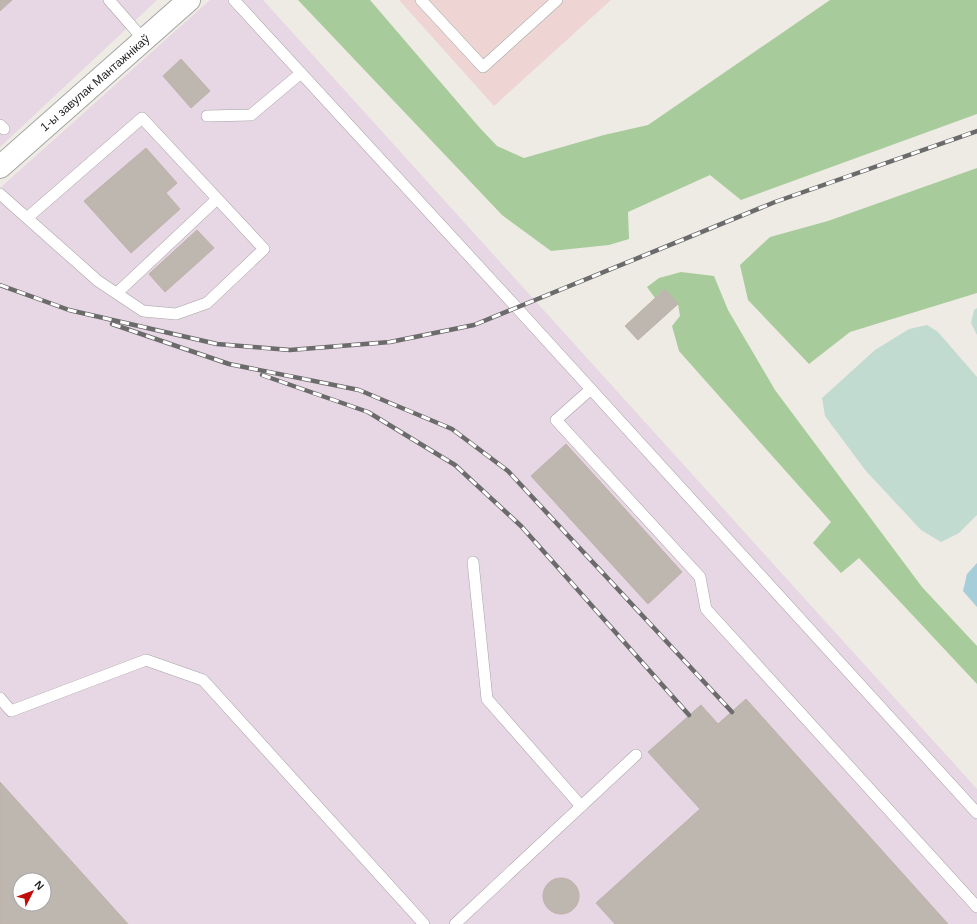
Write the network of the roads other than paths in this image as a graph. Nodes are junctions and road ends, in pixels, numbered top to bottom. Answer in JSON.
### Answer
{"nodes":[{"id":1,"x":109,"y":0,"type":"edge"},
{"id":2,"x":189,"y":0,"type":"edge"},
{"id":3,"x":234,"y":0,"type":"edge"},
{"id":4,"x":421,"y":0,"type":"edge"},
{"id":5,"x":558,"y":0,"type":"edge"},
{"id":6,"x":144,"y":40,"type":"junction"},
{"id":7,"x":301,"y":73,"type":"junction"},
{"id":8,"x":207,"y":116,"type":"dead end"},
{"id":9,"x":0,"y":167,"type":"edge"},
{"id":10,"x":0,"y":194,"type":"edge"},
{"id":11,"x":217,"y":199,"type":"junction"},
{"id":12,"x":27,"y":218,"type":"junction"},
{"id":13,"x":117,"y":293,"type":"junction"},
{"id":14,"x":591,"y":389,"type":"junction"},
{"id":15,"x":473,"y":562,"type":"dead end"},
{"id":16,"x":0,"y":698,"type":"edge"},
{"id":17,"x":636,"y":755,"type":"dead end"},
{"id":18,"x":581,"y":806,"type":"junction"},
{"id":19,"x":977,"y":813,"type":"edge"},
{"id":20,"x":977,"y":907,"type":"edge"},
{"id":21,"x":424,"y":924,"type":"edge"},
{"id":22,"x":454,"y":924,"type":"edge"}],
"edges":[{"from":1,"to":6,"type":"lane"},
{"from":2,"to":6,"type":"street","name":"1-ы завулак Мантажнікаў"},
{"from":3,"to":7,"type":"lane"},
{"from":4,"to":5,"type":"lane"},
{"from":6,"to":9,"type":"street","name":"1-ы завулак Мантажнікаў"},
{"from":7,"to":8,"type":"lane"},
{"from":7,"to":14,"type":"lane"},
{"from":10,"to":12,"type":"lane"},
{"from":11,"to":12,"type":"lane"},
{"from":11,"to":13,"type":"lane"},
{"from":11,"to":13,"type":"lane"},
{"from":12,"to":13,"type":"lane"},
{"from":14,"to":19,"type":"lane"},
{"from":14,"to":20,"type":"lane"},
{"from":15,"to":18,"type":"lane"},
{"from":16,"to":21,"type":"lane"},
{"from":17,"to":18,"type":"lane"},
{"from":18,"to":22,"type":"lane"}]}
